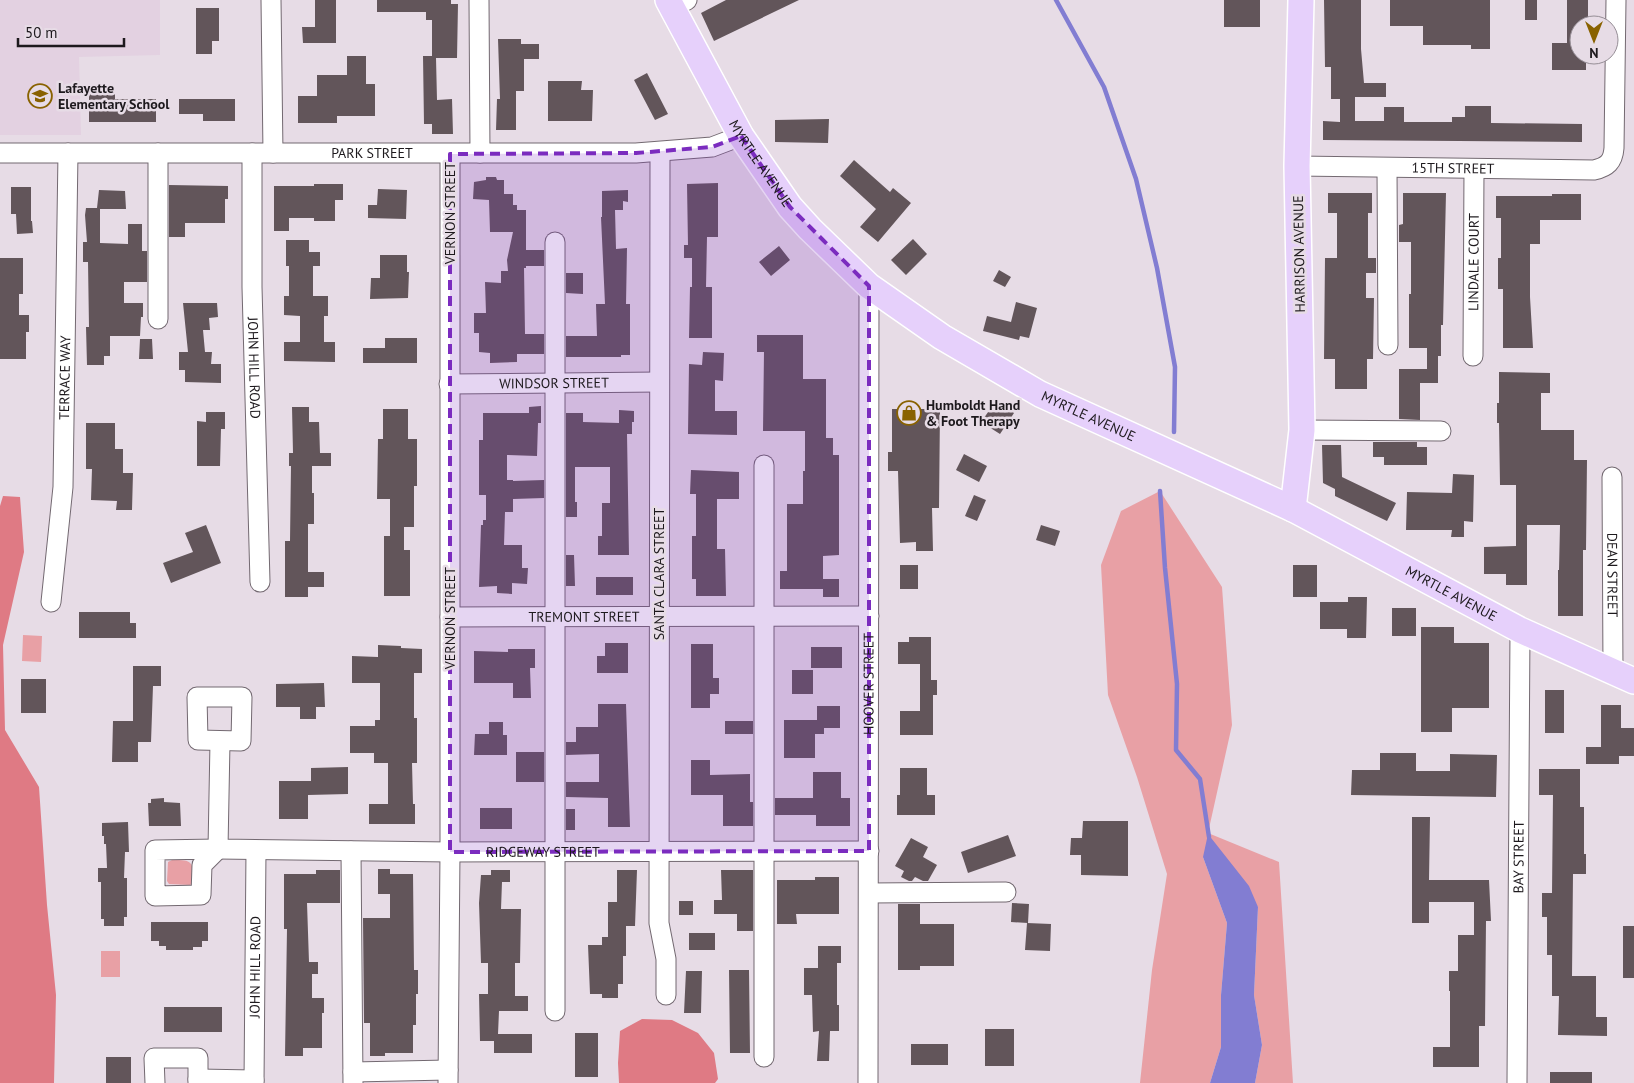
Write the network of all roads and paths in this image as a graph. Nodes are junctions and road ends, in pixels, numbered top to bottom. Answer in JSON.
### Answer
{"nodes":[{"id":1,"x":271,"y":0,"type":"edge"},
{"id":2,"x":479,"y":0,"type":"edge"},
{"id":3,"x":1301,"y":0,"type":"edge"},
{"id":4,"x":1616,"y":0,"type":"edge"},
{"id":5,"x":676,"y":2,"type":"edge"},
{"id":6,"x":742,"y":136,"type":"junction"},
{"id":7,"x":660,"y":152,"type":"junction"},
{"id":8,"x":68,"y":153,"type":"junction"},
{"id":9,"x":158,"y":153,"type":"junction"},
{"id":10,"x":252,"y":153,"type":"junction"},
{"id":11,"x":273,"y":153,"type":"junction"},
{"id":12,"x":480,"y":153,"type":"junction"},
{"id":13,"x":0,"y":154,"type":"edge"},
{"id":14,"x":450,"y":154,"type":"junction"},
{"id":15,"x":1297,"y":166,"type":"junction"},
{"id":16,"x":1387,"y":168,"type":"junction"},
{"id":17,"x":1474,"y":169,"type":"junction"},
{"id":18,"x":554,"y":242,"type":"dead end"},
{"id":19,"x":869,"y":286,"type":"junction"},
{"id":20,"x":158,"y":319,"type":"dead end"},
{"id":21,"x":1388,"y":345,"type":"dead end"},
{"id":22,"x":1473,"y":356,"type":"dead end"},
{"id":23,"x":658,"y":382,"type":"junction"},
{"id":24,"x":554,"y":383,"type":"junction"},
{"id":25,"x":449,"y":384,"type":"junction"},
{"id":26,"x":1302,"y":430,"type":"junction"},
{"id":27,"x":1440,"y":431,"type":"dead end"},
{"id":28,"x":764,"y":466,"type":"dead end"},
{"id":29,"x":1612,"y":477,"type":"dead end"},
{"id":30,"x":1293,"y":508,"type":"junction"},
{"id":31,"x":260,"y":582,"type":"dead end"},
{"id":32,"x":51,"y":602,"type":"dead end"},
{"id":33,"x":554,"y":616,"type":"junction"},
{"id":34,"x":659,"y":616,"type":"junction"},
{"id":35,"x":764,"y":616,"type":"junction"},
{"id":36,"x":869,"y":616,"type":"junction"},
{"id":37,"x":450,"y":617,"type":"junction"},
{"id":38,"x":1520,"y":630,"type":"junction"},
{"id":39,"x":1624,"y":676,"type":"edge"},
{"id":40,"x":220,"y":742,"type":"dead end"},
{"id":41,"x":256,"y":850,"type":"junction"},
{"id":42,"x":352,"y":851,"type":"junction"},
{"id":43,"x":764,"y":851,"type":"junction"},
{"id":44,"x":870,"y":851,"type":"junction"},
{"id":45,"x":450,"y":852,"type":"junction"},
{"id":46,"x":554,"y":852,"type":"junction"},
{"id":47,"x":659,"y":852,"type":"junction"},
{"id":48,"x":1006,"y":892,"type":"dead end"},
{"id":49,"x":869,"y":893,"type":"junction"},
{"id":50,"x":666,"y":995,"type":"dead end"},
{"id":51,"x":555,"y":1011,"type":"dead end"},
{"id":52,"x":764,"y":1058,"type":"dead end"},
{"id":53,"x":448,"y":1077,"type":"edge"},
{"id":54,"x":353,"y":1078,"type":"edge"},
{"id":55,"x":198,"y":1081,"type":"edge"},
{"id":56,"x":254,"y":1081,"type":"edge"},
{"id":57,"x":155,"y":1083,"type":"edge"},
{"id":58,"x":868,"y":1083,"type":"edge"},
{"id":59,"x":1516,"y":1083,"type":"edge"}],
"edges":[{"from":1,"to":11,"type":"street"},
{"from":2,"to":12,"type":"street"},
{"from":3,"to":15,"type":"main road","name":"HARRISON AVENUE"},
{"from":4,"to":17,"type":"street","name":"15TH STREET"},
{"from":5,"to":6,"type":"main road","name":"MYRTLE AVENUE"},
{"from":6,"to":7,"type":"street","name":"PARK STREET"},
{"from":6,"to":19,"type":"main road","name":"MYRTLE AVENUE"},
{"from":7,"to":12,"type":"street","name":"PARK STREET"},
{"from":7,"to":23,"type":"street","name":"SANTA CLARA STREET"},
{"from":8,"to":9,"type":"street","name":"PARK STREET"},
{"from":8,"to":13,"type":"street","name":"PARK STREET"},
{"from":8,"to":32,"type":"street","name":"TERRACE WAY"},
{"from":9,"to":10,"type":"street","name":"PARK STREET"},
{"from":9,"to":20,"type":"street"},
{"from":10,"to":11,"type":"street","name":"PARK STREET"},
{"from":10,"to":31,"type":"street","name":"JOHN HILL ROAD"},
{"from":11,"to":14,"type":"street","name":"PARK STREET"},
{"from":12,"to":14,"type":"street","name":"PARK STREET"},
{"from":14,"to":25,"type":"street","name":"VERNON STREET"},
{"from":15,"to":16,"type":"street","name":"15TH STREET"},
{"from":15,"to":26,"type":"main road","name":"HARRISON AVENUE"},
{"from":16,"to":17,"type":"street","name":"15TH STREET"},
{"from":16,"to":21,"type":"street"},
{"from":17,"to":22,"type":"street","name":"LINDALE COURT"},
{"from":18,"to":24,"type":"street"},
{"from":19,"to":30,"type":"main road","name":"MYRTLE AVENUE"},
{"from":19,"to":36,"type":"street","name":"HOOVER STREET"},
{"from":23,"to":24,"type":"street","name":"WINDSOR STREET"},
{"from":23,"to":34,"type":"street","name":"SANTA CLARA STREET"},
{"from":24,"to":25,"type":"street","name":"WINDSOR STREET"},
{"from":24,"to":33,"type":"street"},
{"from":25,"to":37,"type":"street","name":"VERNON STREET"},
{"from":26,"to":27,"type":"street"},
{"from":26,"to":30,"type":"main road","name":"HARRISON AVENUE"},
{"from":28,"to":35,"type":"street"},
{"from":29,"to":39,"type":"street","name":"DEAN STREET"},
{"from":30,"to":38,"type":"main road","name":"MYRTLE AVENUE"},
{"from":33,"to":34,"type":"street","name":"TREMONT STREET"},
{"from":33,"to":37,"type":"street","name":"TREMONT STREET"},
{"from":33,"to":46,"type":"street"},
{"from":34,"to":35,"type":"street","name":"TREMONT STREET"},
{"from":34,"to":47,"type":"street","name":"SANTA CLARA STREET"},
{"from":35,"to":36,"type":"street","name":"TREMONT STREET"},
{"from":35,"to":43,"type":"street"},
{"from":36,"to":44,"type":"street","name":"HOOVER STREET"},
{"from":37,"to":45,"type":"street","name":"VERNON STREET"},
{"from":38,"to":39,"type":"main road","name":"MYRTLE AVENUE"},
{"from":38,"to":59,"type":"street","name":"BAY STREET"},
{"from":40,"to":41,"type":"street","name":"RIDGEWAY STREET"},
{"from":41,"to":42,"type":"street","name":"RIDGEWAY STREET"},
{"from":41,"to":56,"type":"street","name":"JOHN HILL ROAD"},
{"from":42,"to":45,"type":"street","name":"RIDGEWAY STREET"},
{"from":42,"to":54,"type":"street"},
{"from":43,"to":44,"type":"street","name":"RIDGEWAY STREET"},
{"from":43,"to":47,"type":"street","name":"RIDGEWAY STREET"},
{"from":43,"to":52,"type":"street"},
{"from":44,"to":49,"type":"street","name":"HOOVER STREET"},
{"from":45,"to":46,"type":"street","name":"RIDGEWAY STREET"},
{"from":45,"to":53,"type":"street","name":"VERNON STREET"},
{"from":46,"to":47,"type":"street","name":"RIDGEWAY STREET"},
{"from":46,"to":51,"type":"street"},
{"from":47,"to":50,"type":"street","name":"SANTA CLARA STREET"},
{"from":48,"to":49,"type":"street"},
{"from":49,"to":58,"type":"street","name":"HOOVER STREET"},
{"from":53,"to":54,"type":"street"},
{"from":55,"to":56,"type":"street"},
{"from":55,"to":57,"type":"street"}]}
